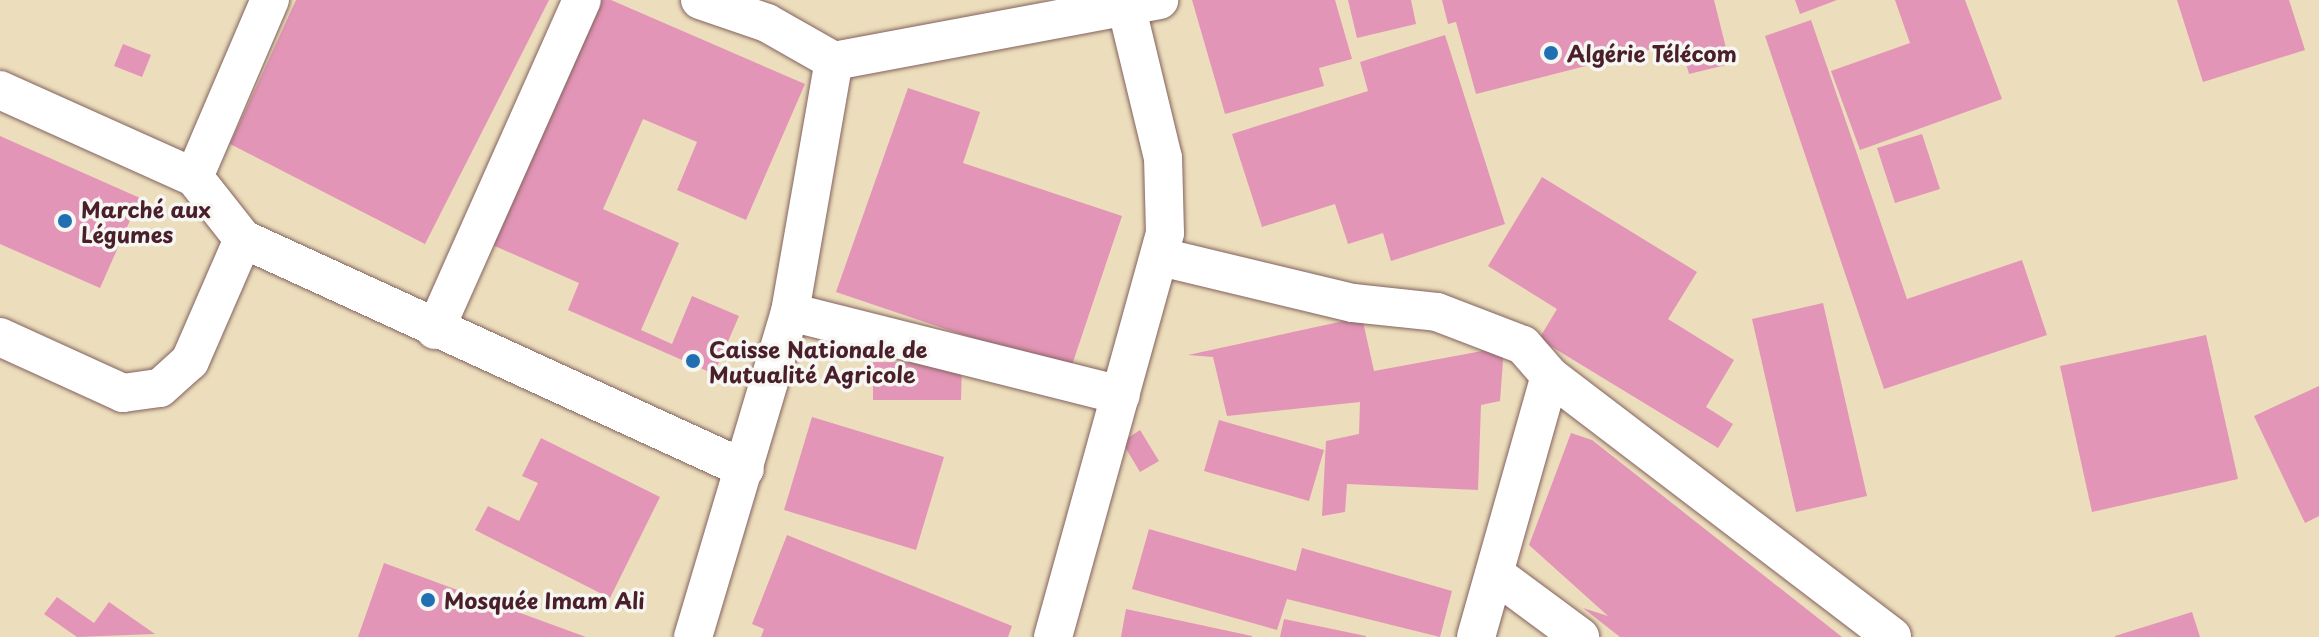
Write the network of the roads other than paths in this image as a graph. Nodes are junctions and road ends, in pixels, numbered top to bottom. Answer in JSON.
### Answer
{"nodes":[{"id":1,"x":270,"y":0,"type":"edge"},
{"id":2,"x":582,"y":0,"type":"edge"},
{"id":3,"x":700,"y":0,"type":"edge"},
{"id":4,"x":1143,"y":4,"type":"edge"},
{"id":5,"x":770,"y":12,"type":"edge"},
{"id":6,"x":834,"y":61,"type":"junction"},
{"id":7,"x":0,"y":90,"type":"edge"},
{"id":8,"x":194,"y":177,"type":"junction"},
{"id":9,"x":243,"y":239,"type":"junction"},
{"id":10,"x":1161,"y":257,"type":"junction"},
{"id":11,"x":790,"y":312,"type":"junction"},
{"id":12,"x":435,"y":330,"type":"junction"},
{"id":13,"x":0,"y":337,"type":"edge"},
{"id":14,"x":1550,"y":376,"type":"junction"},
{"id":15,"x":1121,"y":395,"type":"junction"},
{"id":16,"x":745,"y":469,"type":"junction"},
{"id":17,"x":1495,"y":574,"type":"junction"},
{"id":18,"x":693,"y":637,"type":"edge"},
{"id":19,"x":1053,"y":637,"type":"edge"},
{"id":20,"x":1476,"y":637,"type":"edge"},
{"id":21,"x":1580,"y":637,"type":"edge"},
{"id":22,"x":1892,"y":637,"type":"edge"}],
"edges":[{"from":1,"to":8,"type":"street"},
{"from":2,"to":12,"type":"street"},
{"from":3,"to":5,"type":"street"},
{"from":4,"to":6,"type":"street"},
{"from":4,"to":10,"type":"street"},
{"from":5,"to":6,"type":"street"},
{"from":6,"to":11,"type":"street"},
{"from":7,"to":8,"type":"street"},
{"from":8,"to":9,"type":"street"},
{"from":9,"to":12,"type":"street"},
{"from":9,"to":13,"type":"street"},
{"from":10,"to":14,"type":"street"},
{"from":10,"to":15,"type":"street"},
{"from":11,"to":15,"type":"street"},
{"from":11,"to":16,"type":"street"},
{"from":12,"to":16,"type":"street"},
{"from":14,"to":17,"type":"street"},
{"from":14,"to":22,"type":"street"},
{"from":15,"to":19,"type":"street"},
{"from":16,"to":18,"type":"street"},
{"from":17,"to":20,"type":"street"},
{"from":17,"to":21,"type":"street"}]}
